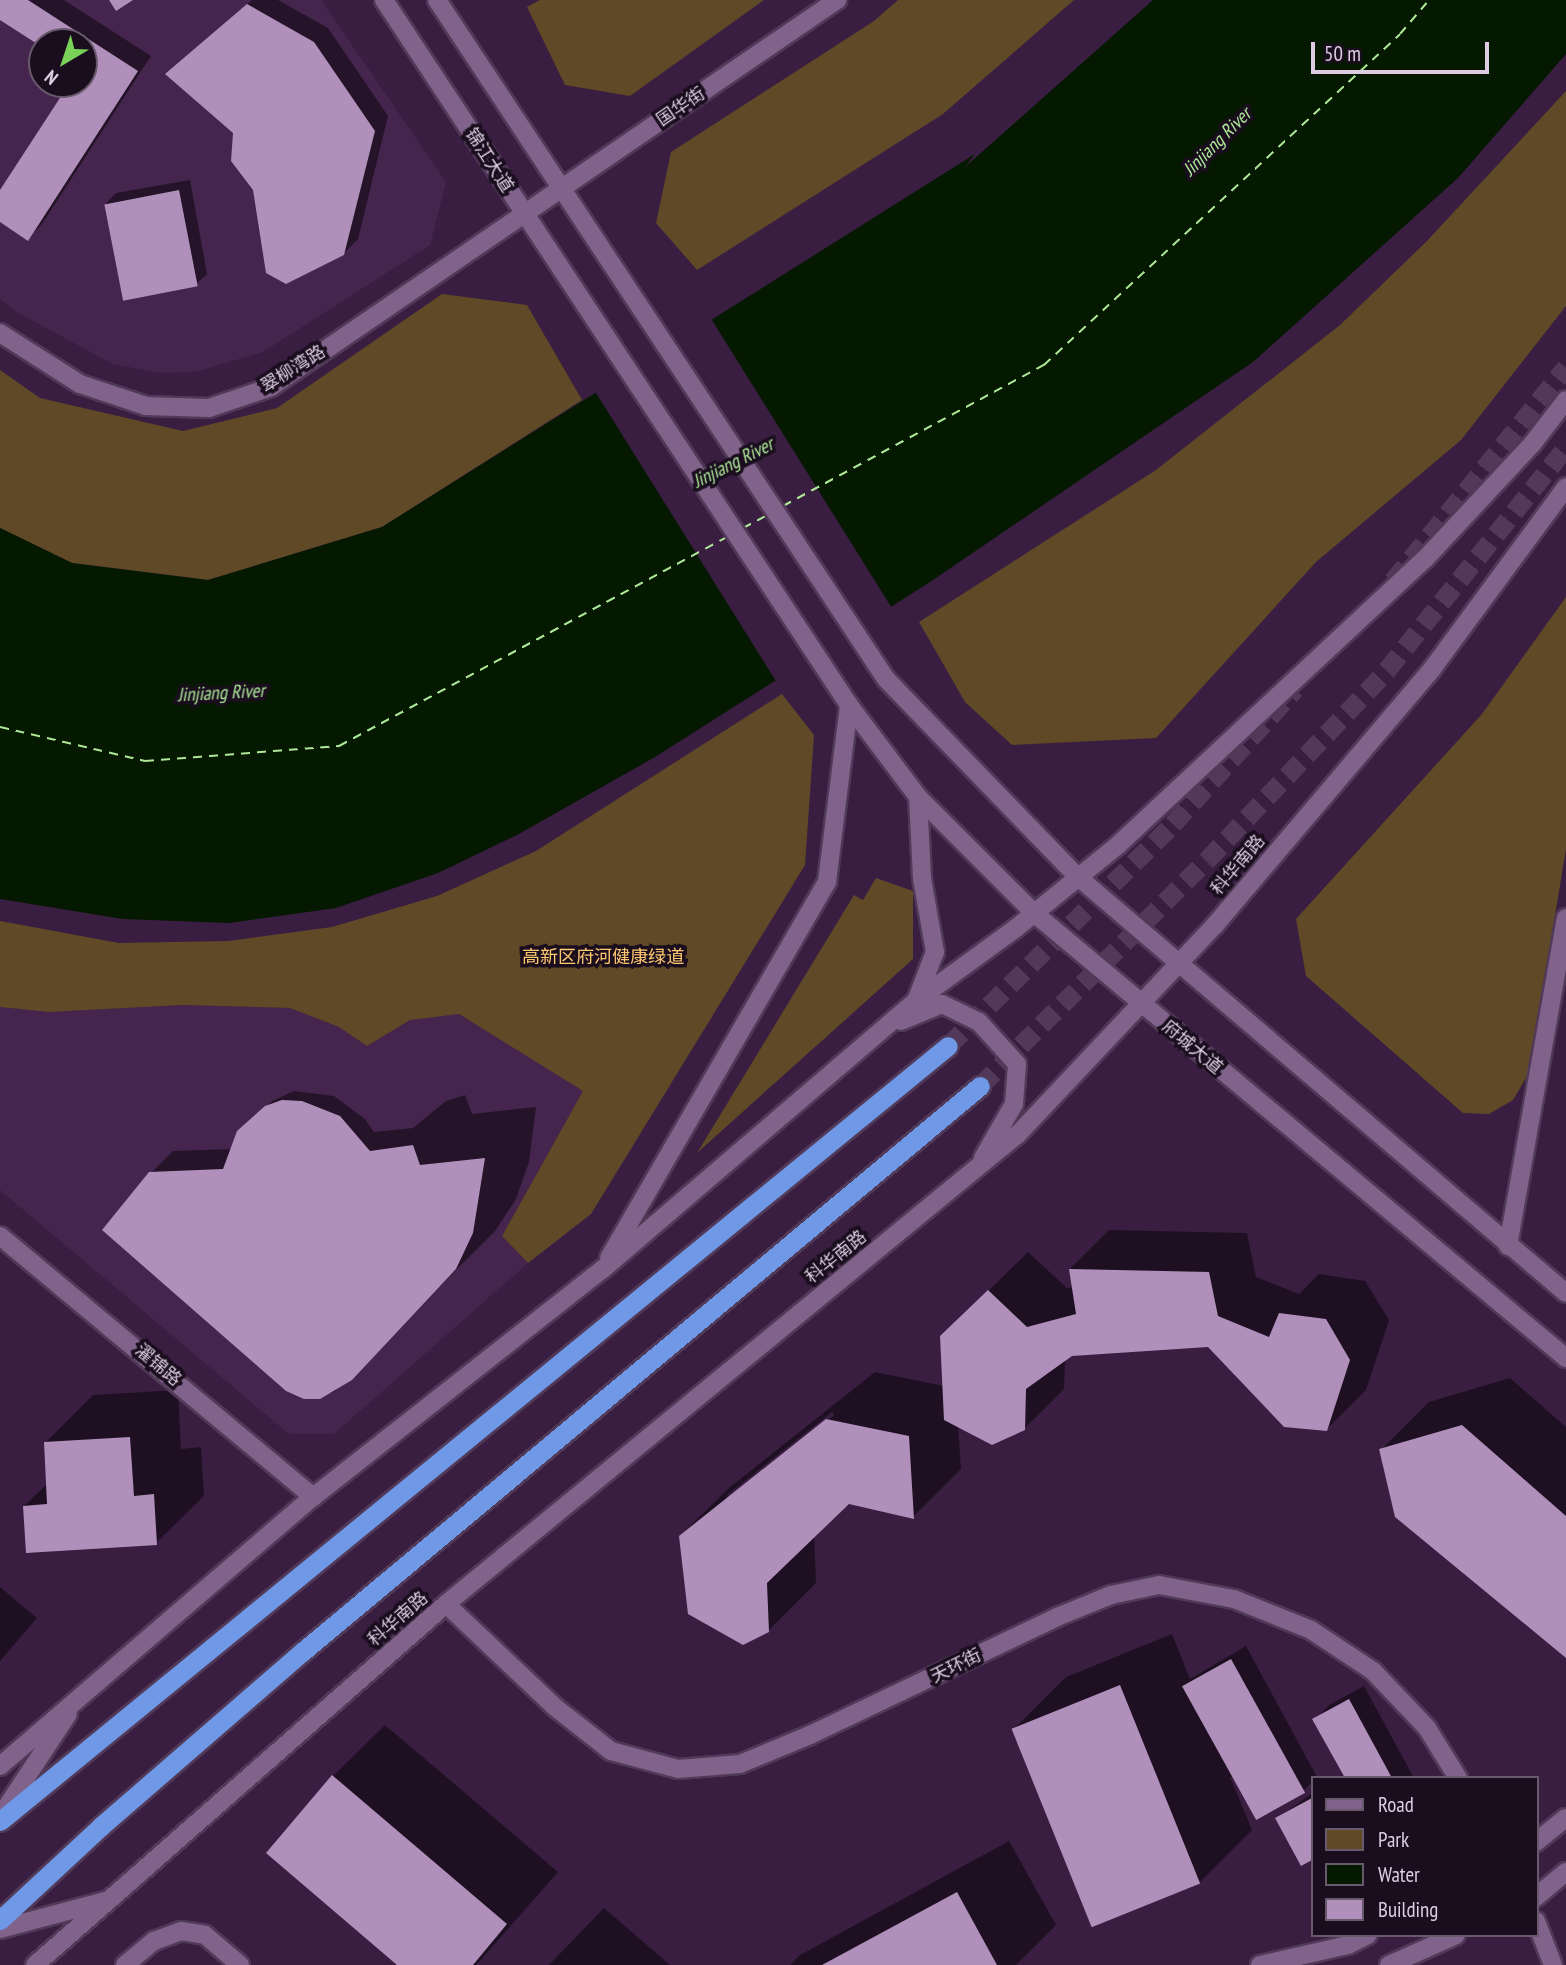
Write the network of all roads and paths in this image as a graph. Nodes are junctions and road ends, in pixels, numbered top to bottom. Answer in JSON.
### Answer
{"nodes":[{"id":1,"x":384,"y":0,"type":"edge"},
{"id":2,"x":437,"y":0,"type":"edge"},
{"id":3,"x":836,"y":0,"type":"edge"},
{"id":4,"x":561,"y":189,"type":"junction"},
{"id":5,"x":524,"y":213,"type":"junction"},
{"id":6,"x":0,"y":333,"type":"edge"},
{"id":7,"x":1566,"y":401,"type":"edge"},
{"id":8,"x":1566,"y":487,"type":"edge"},
{"id":9,"x":849,"y":705,"type":"junction"},
{"id":10,"x":918,"y":797,"type":"junction"},
{"id":11,"x":1078,"y":877,"type":"junction"},
{"id":12,"x":1034,"y":913,"type":"junction"},
{"id":13,"x":1566,"y":918,"type":"edge"},
{"id":14,"x":1180,"y":963,"type":"junction"},
{"id":15,"x":916,"y":1001,"type":"junction"},
{"id":16,"x":1141,"y":1004,"type":"junction"},
{"id":17,"x":886,"y":1027,"type":"junction"},
{"id":18,"x":948,"y":1046,"type":"tunnel mouth"},
{"id":19,"x":980,"y":1086,"type":"tunnel mouth"},
{"id":20,"x":978,"y":1167,"type":"junction"},
{"id":21,"x":0,"y":1236,"type":"edge"},
{"id":22,"x":1508,"y":1247,"type":"junction"},
{"id":23,"x":603,"y":1269,"type":"junction"},
{"id":24,"x":1566,"y":1293,"type":"edge"},
{"id":25,"x":1566,"y":1358,"type":"edge"},
{"id":26,"x":313,"y":1497,"type":"junction"},
{"id":27,"x":446,"y":1605,"type":"junction"},
{"id":28,"x":82,"y":1693,"type":"junction"},
{"id":29,"x":0,"y":1766,"type":"edge"},
{"id":30,"x":1457,"y":1776,"type":"edge"},
{"id":31,"x":1566,"y":1818,"type":"edge"},
{"id":32,"x":0,"y":1819,"type":"edge"},
{"id":33,"x":1538,"y":1840,"type":"edge"},
{"id":34,"x":1566,"y":1872,"type":"edge"},
{"id":35,"x":1538,"y":1895,"type":"edge"},
{"id":36,"x":109,"y":1900,"type":"junction"},
{"id":37,"x":0,"y":1920,"type":"edge"},
{"id":38,"x":1538,"y":1926,"type":"edge"},
{"id":39,"x":0,"y":1929,"type":"edge"},
{"id":40,"x":1364,"y":1937,"type":"edge"},
{"id":41,"x":1452,"y":1937,"type":"edge"},
{"id":42,"x":35,"y":1965,"type":"edge"},
{"id":43,"x":125,"y":1965,"type":"edge"},
{"id":44,"x":240,"y":1965,"type":"edge"},
{"id":45,"x":1260,"y":1965,"type":"edge"},
{"id":46,"x":1389,"y":1965,"type":"edge"},
{"id":47,"x":1553,"y":1965,"type":"edge"}],
"edges":[{"from":1,"to":5,"type":"main road","name":"锦江大道"},
{"from":2,"to":4,"type":"main road"},
{"from":3,"to":4,"type":"main road","name":"国华街"},
{"from":4,"to":5,"type":"main road","name":"国华街"},
{"from":4,"to":11,"type":"main road"},
{"from":5,"to":6,"type":"main road","name":"翠柳湾路"},
{"from":5,"to":9,"type":"main road","name":"锦江大道"},
{"from":7,"to":11,"type":"main road"},
{"from":8,"to":14,"type":"main road","name":"科华南路"},
{"from":9,"to":10,"type":"main road","name":"府城大道"},
{"from":9,"to":23,"type":"main road"},
{"from":10,"to":12,"type":"main road","name":"府城大道"},
{"from":10,"to":15,"type":"main road"},
{"from":11,"to":12,"type":"main road"},
{"from":11,"to":14,"type":"main road"},
{"from":12,"to":15,"type":"main road"},
{"from":12,"to":16,"type":"main road","name":"府城大道"},
{"from":13,"to":22,"type":"main road"},
{"from":14,"to":16,"type":"main road","name":"科华南路"},
{"from":14,"to":22,"type":"main road"},
{"from":15,"to":17,"type":"main road"},
{"from":16,"to":20,"type":"main road","name":"科华南路"},
{"from":16,"to":25,"type":"main road","name":"府城大道"},
{"from":17,"to":20,"type":"main road"},
{"from":17,"to":23,"type":"main road"},
{"from":18,"to":32,"type":"highway"},
{"from":19,"to":37,"type":"highway","name":"科华南路"},
{"from":20,"to":27,"type":"main road","name":"科华南路"},
{"from":21,"to":26,"type":"main road","name":"濯锦路"},
{"from":22,"to":24,"type":"main road"},
{"from":23,"to":26,"type":"main road"},
{"from":26,"to":28,"type":"main road"},
{"from":27,"to":30,"type":"main road","name":"天环街"},
{"from":27,"to":36,"type":"main road","name":"科华南路"},
{"from":28,"to":29,"type":"main road"},
{"from":28,"to":32,"type":"main road"},
{"from":31,"to":33,"type":"main road"},
{"from":34,"to":35,"type":"main road"},
{"from":36,"to":39,"type":"main road"},
{"from":36,"to":42,"type":"main road","name":"科华南路"},
{"from":38,"to":47,"type":"main road"},
{"from":40,"to":45,"type":"main road"},
{"from":41,"to":46,"type":"main road"},
{"from":43,"to":44,"type":"main road"}]}
